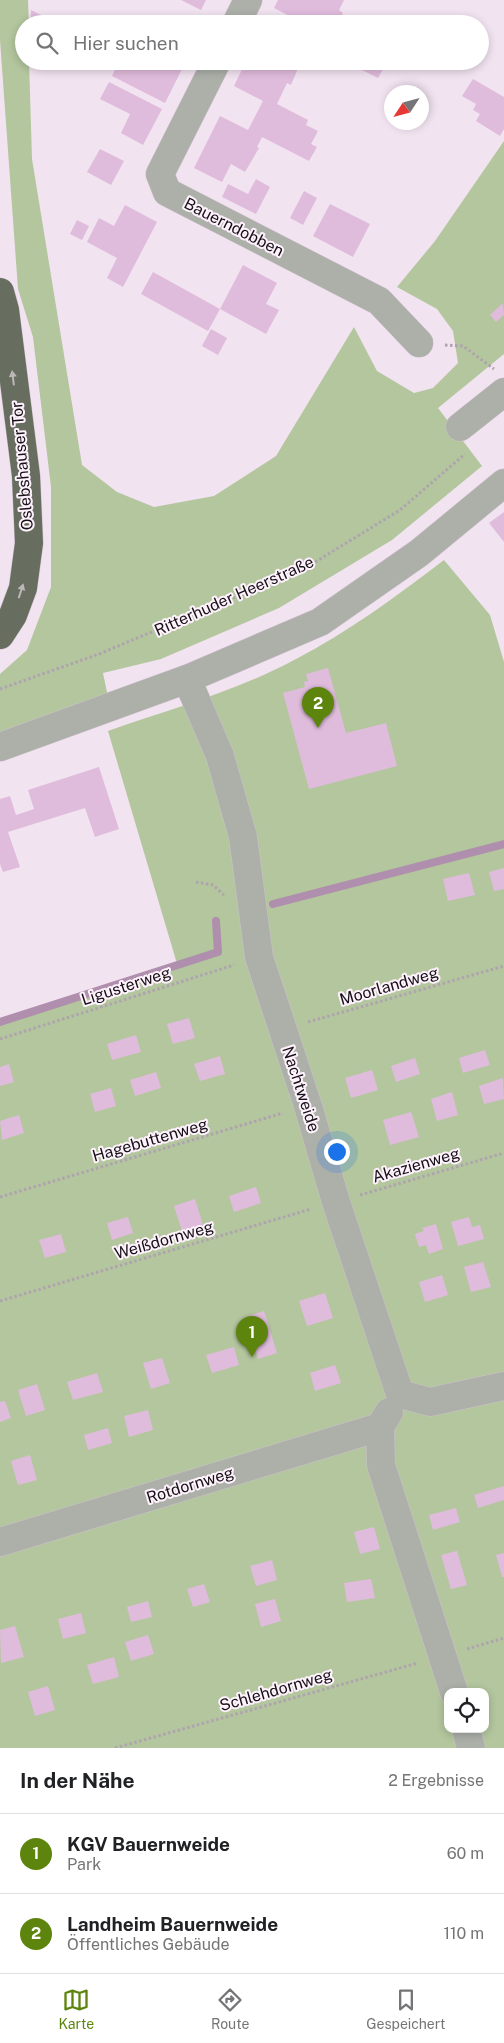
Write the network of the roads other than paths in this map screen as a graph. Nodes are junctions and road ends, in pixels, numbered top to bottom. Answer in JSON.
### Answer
{"nodes":[{"id":1,"x":248,"y":0,"type":"edge"},
{"id":2,"x":240,"y":15,"type":"edge"},
{"id":3,"x":212,"y":70,"type":"edge"},
{"id":4,"x":0,"y":292,"type":"edge"},
{"id":5,"x":419,"y":343,"type":"road end"},
{"id":6,"x":501,"y":383,"type":"edge"},
{"id":7,"x":467,"y":437,"type":"road end"},
{"id":8,"x":504,"y":484,"type":"edge"},
{"id":9,"x":0,"y":635,"type":"edge"},
{"id":10,"x":187,"y":679,"type":"junction"},
{"id":11,"x":0,"y":747,"type":"edge"},
{"id":12,"x":504,"y":1386,"type":"edge"},
{"id":13,"x":400,"y":1394,"type":"junction"},
{"id":14,"x":380,"y":1427,"type":"junction"},
{"id":15,"x":0,"y":1542,"type":"edge"},
{"id":16,"x":453,"y":1688,"type":"edge"},
{"id":17,"x":467,"y":1733,"type":"edge"},
{"id":18,"x":471,"y":1748,"type":"edge"}],
"edges":[{"from":1,"to":2,"type":"street"},
{"from":3,"to":5,"type":"street","name":"Bauerndobben"},
{"from":9,"to":4,"type":"highway","name":"Oslebshauser Tor","one_way":true},
{"from":6,"to":7,"type":"street"},
{"from":8,"to":10,"type":"street"},
{"from":10,"to":11,"type":"street"},
{"from":10,"to":13,"type":"street","name":"Nachtweide"},
{"from":12,"to":13,"type":"street"},
{"from":13,"to":14,"type":"street"},
{"from":14,"to":15,"type":"street","name":"Rotdornweg"},
{"from":14,"to":16,"type":"street"},
{"from":17,"to":18,"type":"street"}]}
